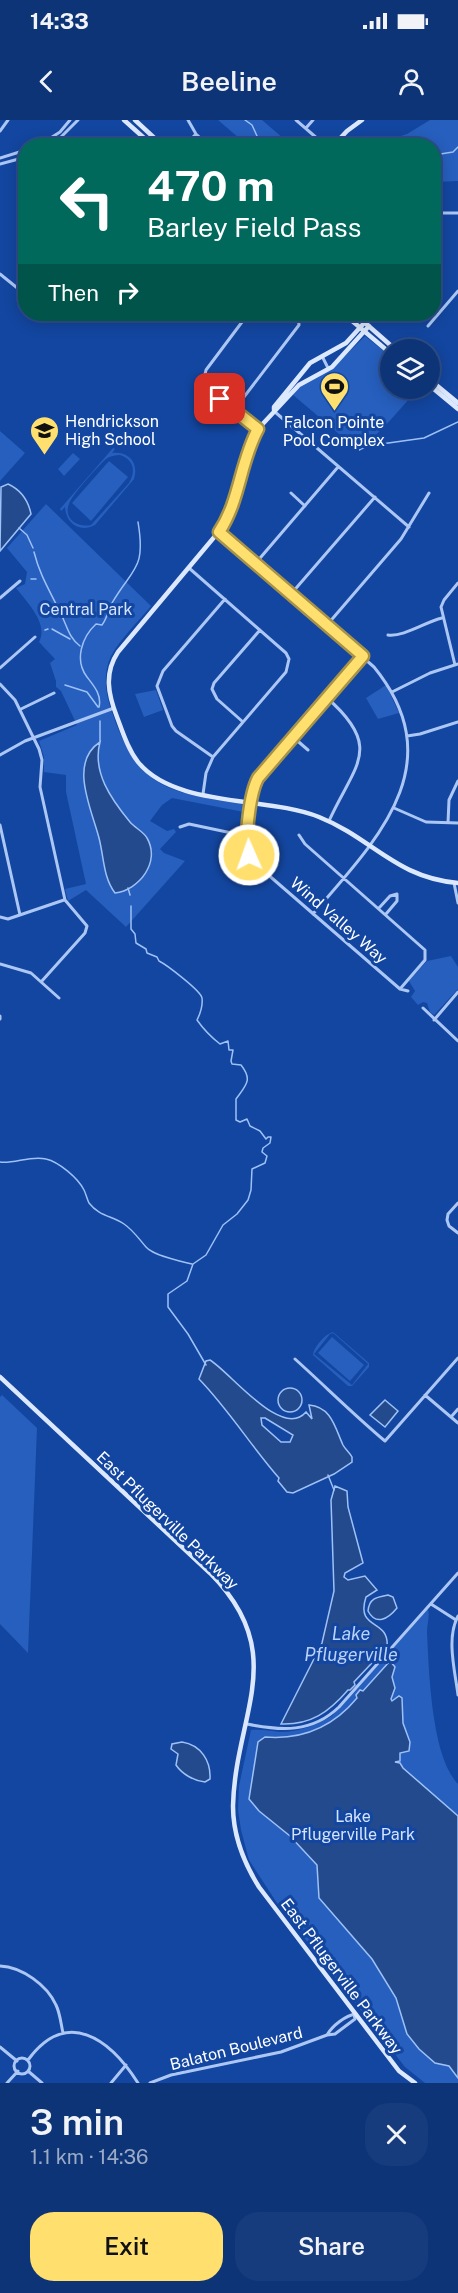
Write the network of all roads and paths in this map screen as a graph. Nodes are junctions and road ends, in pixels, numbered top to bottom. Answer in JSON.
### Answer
{"nodes":[{"id":1,"x":8,"y":120,"type":"edge"},
{"id":2,"x":70,"y":120,"type":"edge"},
{"id":3,"x":78,"y":120,"type":"edge"},
{"id":4,"x":124,"y":120,"type":"edge"},
{"id":5,"x":135,"y":120,"type":"edge"},
{"id":6,"x":188,"y":120,"type":"edge"},
{"id":7,"x":296,"y":120,"type":"edge"},
{"id":8,"x":313,"y":120,"type":"edge"},
{"id":9,"x":362,"y":120,"type":"edge"},
{"id":10,"x":306,"y":128,"type":"junction"},
{"id":11,"x":0,"y":131,"type":"edge"},
{"id":12,"x":196,"y":134,"type":"junction"},
{"id":13,"x":51,"y":138,"type":"edge"},
{"id":14,"x":60,"y":138,"type":"edge"},
{"id":15,"x":144,"y":138,"type":"edge"},
{"id":16,"x":155,"y":138,"type":"edge"},
{"id":17,"x":192,"y":138,"type":"edge"},
{"id":18,"x":200,"y":138,"type":"edge"},
{"id":19,"x":317,"y":138,"type":"edge"},
{"id":20,"x":340,"y":138,"type":"edge"},
{"id":21,"x":16,"y":153,"type":"joint"},
{"id":22,"x":0,"y":158,"type":"edge"},
{"id":23,"x":18,"y":159,"type":"joint"},
{"id":24,"x":0,"y":164,"type":"edge"},
{"id":25,"x":441,"y":213,"type":"edge"},
{"id":26,"x":458,"y":213,"type":"edge"},
{"id":27,"x":0,"y":274,"type":"edge"},
{"id":28,"x":18,"y":289,"type":"edge"},
{"id":29,"x":458,"y":291,"type":"edge"},
{"id":30,"x":441,"y":311,"type":"edge"},
{"id":31,"x":243,"y":321,"type":"edge"},
{"id":32,"x":298,"y":321,"type":"edge"},
{"id":33,"x":352,"y":321,"type":"edge"},
{"id":34,"x":363,"y":321,"type":"edge"},
{"id":35,"x":432,"y":321,"type":"edge"},
{"id":36,"x":367,"y":324,"type":"junction"},
{"id":37,"x":428,"y":326,"type":"dead end"},
{"id":38,"x":362,"y":329,"type":"junction"},
{"id":39,"x":384,"y":339,"type":"edge"},
{"id":40,"x":380,"y":344,"type":"edge"},
{"id":41,"x":322,"y":356,"type":"junction"},
{"id":42,"x":329,"y":369,"type":"junction"},
{"id":43,"x":440,"y":388,"type":"edge"},
{"id":44,"x":440,"y":394,"type":"edge"},
{"id":45,"x":458,"y":403,"type":"edge"},
{"id":46,"x":458,"y":409,"type":"edge"},
{"id":47,"x":234,"y":410,"type":"junction"},
{"id":48,"x":274,"y":410,"type":"junction"},
{"id":49,"x":258,"y":429,"type":"junction"},
{"id":50,"x":339,"y":467,"type":"junction"},
{"id":51,"x":291,"y":493,"type":"dead end"},
{"id":52,"x":429,"y":493,"type":"dead end"},
{"id":53,"x":375,"y":497,"type":"junction"},
{"id":54,"x":306,"y":506,"type":"junction"},
{"id":55,"x":409,"y":527,"type":"junction"},
{"id":56,"x":219,"y":532,"type":"junction"},
{"id":57,"x":255,"y":564,"type":"junction"},
{"id":58,"x":189,"y":568,"type":"junction"},
{"id":59,"x":20,"y":581,"type":"dead end"},
{"id":60,"x":458,"y":583,"type":"edge"},
{"id":61,"x":291,"y":594,"type":"junction"},
{"id":62,"x":0,"y":598,"type":"edge"},
{"id":63,"x":225,"y":599,"type":"junction"},
{"id":64,"x":443,"y":618,"type":"junction"},
{"id":65,"x":327,"y":625,"type":"junction"},
{"id":66,"x":260,"y":630,"type":"junction"},
{"id":67,"x":388,"y":636,"type":"dead end"},
{"id":68,"x":35,"y":637,"type":"dead end"},
{"id":69,"x":363,"y":656,"type":"junction"},
{"id":70,"x":456,"y":664,"type":"edge"},
{"id":71,"x":0,"y":668,"type":"edge"},
{"id":72,"x":0,"y":684,"type":"edge"},
{"id":73,"x":392,"y":692,"type":"junction"},
{"id":74,"x":54,"y":693,"type":"dead end"},
{"id":75,"x":326,"y":697,"type":"junction"},
{"id":76,"x":114,"y":708,"type":"junction"},
{"id":77,"x":21,"y":709,"type":"junction"},
{"id":78,"x":243,"y":722,"type":"junction"},
{"id":79,"x":458,"y":722,"type":"edge"},
{"id":80,"x":407,"y":736,"type":"junction"},
{"id":81,"x":33,"y":737,"type":"junction"},
{"id":82,"x":292,"y":737,"type":"junction"},
{"id":83,"x":308,"y":750,"type":"dead end"},
{"id":84,"x":0,"y":755,"type":"edge"},
{"id":85,"x":213,"y":758,"type":"junction"},
{"id":86,"x":458,"y":781,"type":"edge"},
{"id":87,"x":203,"y":794,"type":"junction"},
{"id":88,"x":252,"y":803,"type":"junction"},
{"id":89,"x":394,"y":808,"type":"junction"},
{"id":90,"x":328,"y":821,"type":"junction"},
{"id":91,"x":448,"y":823,"type":"junction"},
{"id":92,"x":458,"y":823,"type":"edge"},
{"id":93,"x":0,"y":825,"type":"edge"},
{"id":94,"x":180,"y":827,"type":"dead end"},
{"id":95,"x":299,"y":835,"type":"dead end"},
{"id":96,"x":246,"y":836,"type":"junction"},
{"id":97,"x":369,"y":846,"type":"junction"},
{"id":98,"x":344,"y":878,"type":"junction"},
{"id":99,"x":456,"y":883,"type":"edge"},
{"id":100,"x":64,"y":900,"type":"junction"},
{"id":101,"x":458,"y":903,"type":"edge"},
{"id":102,"x":380,"y":908,"type":"junction"},
{"id":103,"x":313,"y":914,"type":"junction"},
{"id":104,"x":386,"y":914,"type":"junction"},
{"id":105,"x":20,"y":915,"type":"junction"},
{"id":106,"x":0,"y":918,"type":"edge"},
{"id":107,"x":0,"y":964,"type":"edge"},
{"id":108,"x":41,"y":982,"type":"junction"},
{"id":109,"x":400,"y":989,"type":"junction"},
{"id":110,"x":408,"y":991,"type":"dead end"},
{"id":111,"x":458,"y":992,"type":"edge"},
{"id":112,"x":59,"y":998,"type":"dead end"},
{"id":113,"x":423,"y":1008,"type":"dead end"},
{"id":114,"x":434,"y":1020,"type":"junction"},
{"id":115,"x":458,"y":1041,"type":"edge"},
{"id":116,"x":458,"y":1203,"type":"edge"},
{"id":117,"x":458,"y":1233,"type":"edge"},
{"id":118,"x":458,"y":1358,"type":"edge"},
{"id":119,"x":295,"y":1359,"type":"dead end"},
{"id":120,"x":0,"y":1377,"type":"edge"},
{"id":121,"x":425,"y":1395,"type":"junction"},
{"id":122,"x":458,"y":1409,"type":"edge"},
{"id":123,"x":451,"y":1417,"type":"junction"},
{"id":124,"x":458,"y":1423,"type":"edge"},
{"id":125,"x":458,"y":1573,"type":"edge"},
{"id":126,"x":431,"y":1604,"type":"junction"},
{"id":127,"x":457,"y":1618,"type":"edge"},
{"id":128,"x":457,"y":1673,"type":"edge"},
{"id":129,"x":458,"y":1695,"type":"edge"},
{"id":130,"x":247,"y":1724,"type":"junction"},
{"id":131,"x":0,"y":1966,"type":"edge"},
{"id":132,"x":355,"y":2015,"type":"junction"},
{"id":133,"x":63,"y":2033,"type":"junction"},
{"id":134,"x":327,"y":2035,"type":"junction"},
{"id":135,"x":0,"y":2047,"type":"edge"},
{"id":136,"x":28,"y":2060,"type":"junction"},
{"id":137,"x":17,"y":2061,"type":"junction"},
{"id":138,"x":126,"y":2065,"type":"junction"},
{"id":139,"x":28,"y":2071,"type":"junction"},
{"id":140,"x":18,"y":2072,"type":"junction"},
{"id":141,"x":7,"y":2083,"type":"edge"},
{"id":142,"x":42,"y":2083,"type":"edge"},
{"id":143,"x":111,"y":2083,"type":"edge"},
{"id":144,"x":138,"y":2083,"type":"edge"},
{"id":145,"x":150,"y":2083,"type":"edge"},
{"id":146,"x":415,"y":2083,"type":"edge"}],
"edges":[{"from":1,"to":11,"type":"street"},
{"from":2,"to":13,"type":"street"},
{"from":3,"to":14,"type":"street"},
{"from":4,"to":15,"type":"street"},
{"from":5,"to":16,"type":"street"},
{"from":6,"to":12,"type":"street"},
{"from":7,"to":10,"type":"street"},
{"from":8,"to":10,"type":"street"},
{"from":9,"to":20,"type":"street"},
{"from":10,"to":19,"type":"street"},
{"from":12,"to":17,"type":"street"},
{"from":12,"to":18,"type":"street"},
{"from":21,"to":22,"type":"street"},
{"from":21,"to":23,"type":"street"},
{"from":23,"to":24,"type":"street"},
{"from":25,"to":26,"type":"street"},
{"from":27,"to":28,"type":"street"},
{"from":29,"to":30,"type":"street"},
{"from":31,"to":47,"type":"street"},
{"from":32,"to":47,"type":"street"},
{"from":33,"to":38,"type":"street"},
{"from":34,"to":36,"type":"street"},
{"from":35,"to":37,"type":"street"},
{"from":36,"to":38,"type":"street"},
{"from":36,"to":39,"type":"street"},
{"from":38,"to":40,"type":"street"},
{"from":38,"to":41,"type":"street"},
{"from":38,"to":42,"type":"street"},
{"from":41,"to":42,"type":"street"},
{"from":41,"to":48,"type":"street"},
{"from":42,"to":48,"type":"street"},
{"from":43,"to":45,"type":"street"},
{"from":44,"to":46,"type":"street"},
{"from":47,"to":49,"type":"street"},
{"from":48,"to":49,"type":"street"},
{"from":48,"to":50,"type":"street"},
{"from":49,"to":56,"type":"street"},
{"from":50,"to":53,"type":"street"},
{"from":50,"to":54,"type":"street"},
{"from":51,"to":54,"type":"street"},
{"from":52,"to":55,"type":"street"},
{"from":53,"to":55,"type":"street"},
{"from":53,"to":61,"type":"street"},
{"from":54,"to":57,"type":"street"},
{"from":55,"to":65,"type":"street"},
{"from":56,"to":57,"type":"street"},
{"from":56,"to":58,"type":"street"},
{"from":57,"to":61,"type":"street"},
{"from":58,"to":63,"type":"street"},
{"from":58,"to":76,"type":"street"},
{"from":59,"to":62,"type":"street"},
{"from":60,"to":64,"type":"street"},
{"from":61,"to":65,"type":"street"},
{"from":63,"to":66,"type":"street"},
{"from":63,"to":85,"type":"street"},
{"from":64,"to":67,"type":"street"},
{"from":64,"to":70,"type":"street"},
{"from":65,"to":69,"type":"street"},
{"from":66,"to":78,"type":"street"},
{"from":66,"to":78,"type":"street"},
{"from":68,"to":71,"type":"street"},
{"from":69,"to":73,"type":"street"},
{"from":69,"to":75,"type":"street","name":"Wind Valley Way"},
{"from":70,"to":73,"type":"street"},
{"from":72,"to":77,"type":"street"},
{"from":73,"to":80,"type":"street"},
{"from":74,"to":77,"type":"street"},
{"from":75,"to":82,"type":"street","name":"Wind Valley Way"},
{"from":75,"to":90,"type":"street"},
{"from":76,"to":81,"type":"street"},
{"from":76,"to":87,"type":"street"},
{"from":77,"to":81,"type":"street"},
{"from":78,"to":85,"type":"street"},
{"from":79,"to":80,"type":"street"},
{"from":80,"to":89,"type":"street"},
{"from":81,"to":84,"type":"street"},
{"from":81,"to":100,"type":"street"},
{"from":82,"to":83,"type":"street"},
{"from":82,"to":88,"type":"street","name":"Wind Valley Way"},
{"from":85,"to":87,"type":"street"},
{"from":86,"to":91,"type":"street"},
{"from":87,"to":88,"type":"street"},
{"from":88,"to":90,"type":"street"},
{"from":88,"to":96,"type":"street","name":"Wind Valley Way"},
{"from":89,"to":91,"type":"street"},
{"from":89,"to":97,"type":"street"},
{"from":90,"to":97,"type":"street"},
{"from":91,"to":92,"type":"street"},
{"from":93,"to":105,"type":"street"},
{"from":94,"to":96,"type":"street"},
{"from":95,"to":98,"type":"street"},
{"from":96,"to":103,"type":"street","name":"Wind Valley Way"},
{"from":97,"to":98,"type":"street"},
{"from":97,"to":99,"type":"street"},
{"from":98,"to":102,"type":"street"},
{"from":98,"to":103,"type":"street"},
{"from":99,"to":101,"type":"street"},
{"from":100,"to":105,"type":"street"},
{"from":100,"to":108,"type":"street"},
{"from":102,"to":104,"type":"street"},
{"from":102,"to":104,"type":"street"},
{"from":103,"to":109,"type":"street","name":"Wind Valley Way"},
{"from":104,"to":109,"type":"street"},
{"from":105,"to":106,"type":"street"},
{"from":107,"to":108,"type":"street"},
{"from":108,"to":112,"type":"street"},
{"from":109,"to":110,"type":"street","name":"Wind Valley Way"},
{"from":111,"to":114,"type":"street"},
{"from":113,"to":114,"type":"street"},
{"from":114,"to":115,"type":"street"},
{"from":116,"to":117,"type":"street"},
{"from":118,"to":121,"type":"street"},
{"from":119,"to":121,"type":"street"},
{"from":120,"to":130,"type":"street","name":"East Pflugerville Parkway"},
{"from":121,"to":123,"type":"street"},
{"from":122,"to":123,"type":"street"},
{"from":123,"to":124,"type":"street"},
{"from":125,"to":126,"type":"street"},
{"from":126,"to":127,"type":"street"},
{"from":126,"to":130,"type":"street"},
{"from":127,"to":128,"type":"street"},
{"from":128,"to":129,"type":"street"},
{"from":130,"to":132,"type":"street","name":"East Pflugerville Parkway"},
{"from":131,"to":133,"type":"street"},
{"from":132,"to":134,"type":"street"},
{"from":132,"to":134,"type":"street"},
{"from":132,"to":146,"type":"street","name":"East Pflugerville Parkway"},
{"from":133,"to":136,"type":"street"},
{"from":133,"to":138,"type":"street"},
{"from":134,"to":145,"type":"street","name":"Balaton Boulevard"},
{"from":135,"to":137,"type":"street"},
{"from":136,"to":137,"type":"street"},
{"from":136,"to":139,"type":"street"},
{"from":137,"to":140,"type":"street"},
{"from":138,"to":143,"type":"street"},
{"from":138,"to":144,"type":"street"},
{"from":139,"to":140,"type":"street"},
{"from":139,"to":142,"type":"street"},
{"from":140,"to":141,"type":"street"}]}
